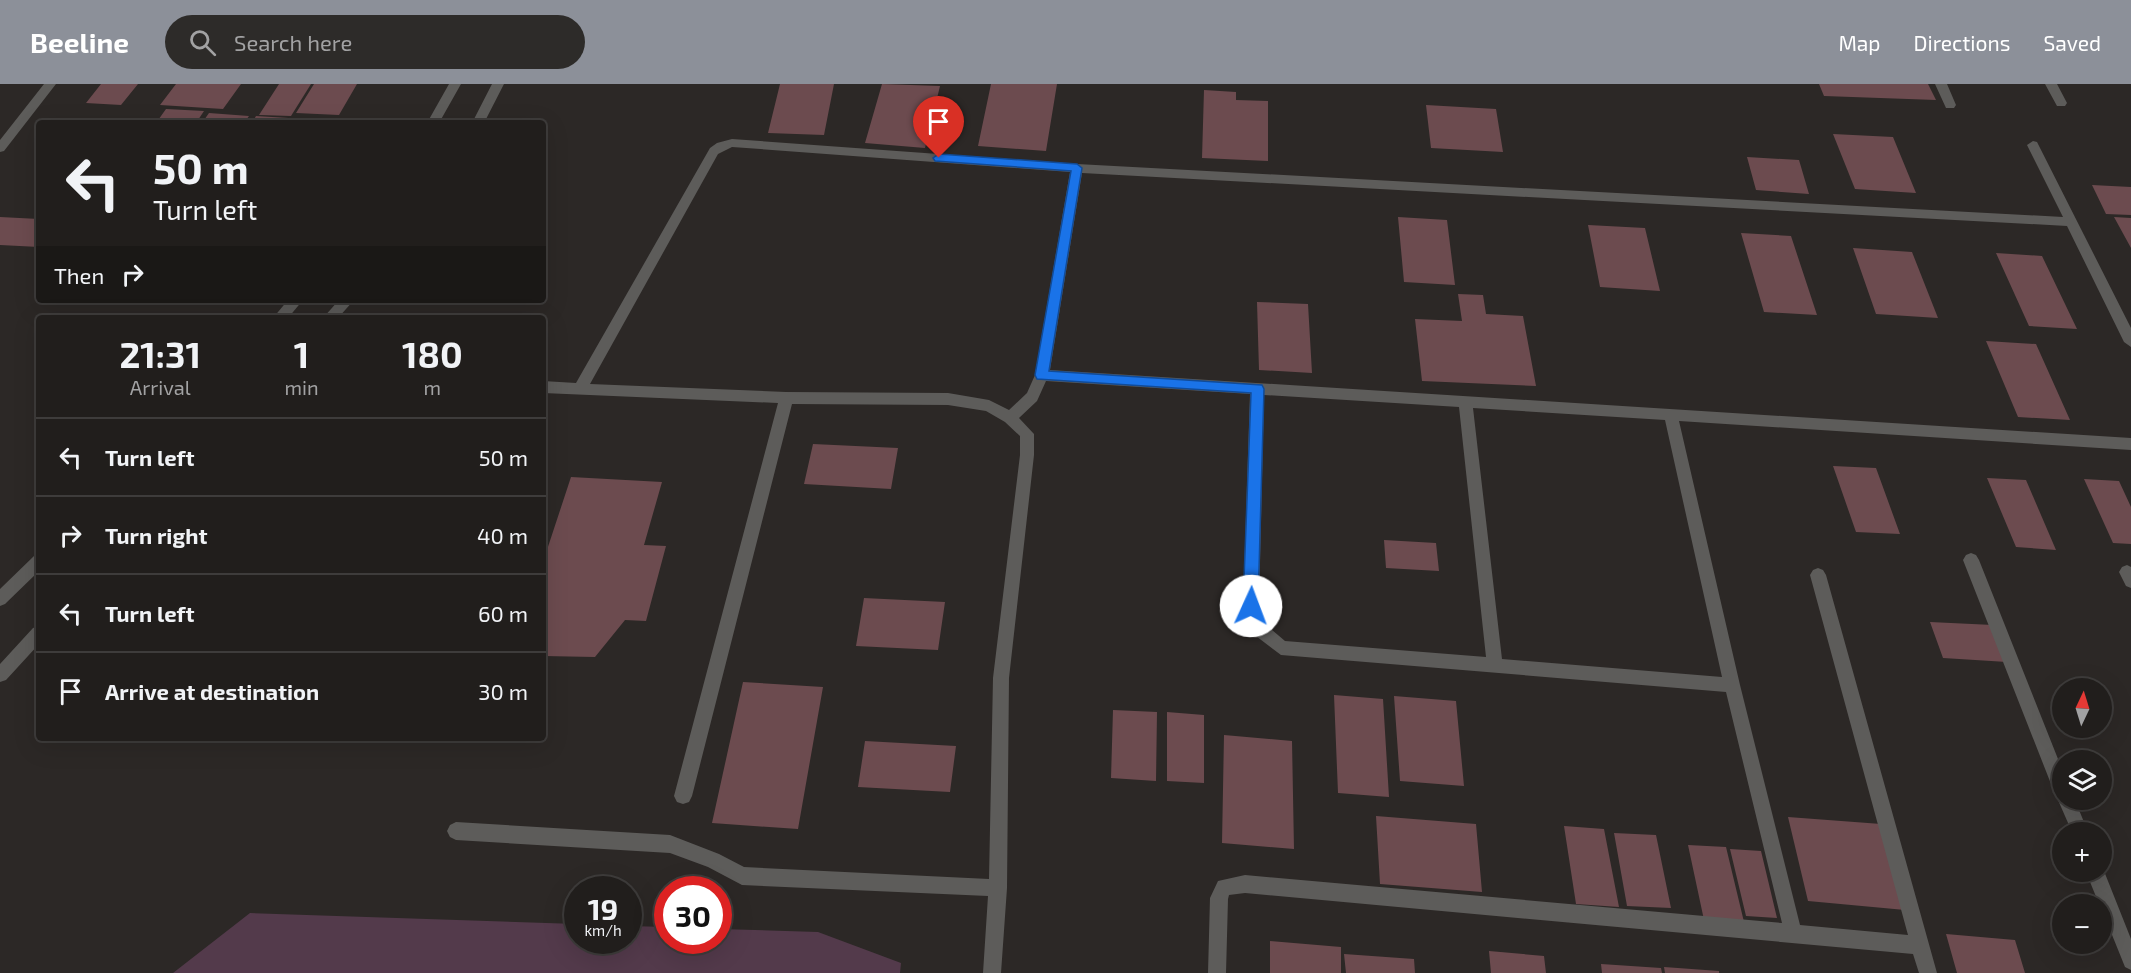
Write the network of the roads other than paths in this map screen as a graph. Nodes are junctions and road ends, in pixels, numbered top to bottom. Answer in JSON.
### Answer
{"nodes":[{"id":1,"x":50,"y":84,"type":"edge"},
{"id":2,"x":455,"y":84,"type":"edge"},
{"id":3,"x":498,"y":84,"type":"edge"},
{"id":4,"x":1941,"y":84,"type":"edge"},
{"id":5,"x":2051,"y":84,"type":"edge"},
{"id":6,"x":2061,"y":103,"type":"dead end"},
{"id":7,"x":1950,"y":105,"type":"dead end"},
{"id":8,"x":435,"y":120,"type":"edge"},
{"id":9,"x":480,"y":120,"type":"edge"},
{"id":10,"x":2033,"y":145,"type":"dead end"},
{"id":11,"x":0,"y":148,"type":"edge"},
{"id":12,"x":1077,"y":168,"type":"junction"},
{"id":13,"x":2070,"y":222,"type":"junction"},
{"id":14,"x":293,"y":303,"type":"edge"},
{"id":15,"x":343,"y":303,"type":"edge"},
{"id":16,"x":283,"y":315,"type":"edge"},
{"id":17,"x":333,"y":315,"type":"edge"},
{"id":18,"x":2131,"y":342,"type":"edge"},
{"id":19,"x":1042,"y":375,"type":"junction"},
{"id":20,"x":546,"y":387,"type":"edge"},
{"id":21,"x":580,"y":388,"type":"junction"},
{"id":22,"x":1257,"y":389,"type":"junction"},
{"id":23,"x":786,"y":398,"type":"junction"},
{"id":24,"x":1465,"y":402,"type":"junction"},
{"id":25,"x":1671,"y":415,"type":"junction"},
{"id":26,"x":1010,"y":418,"type":"junction"},
{"id":27,"x":2131,"y":444,"type":"edge"},
{"id":28,"x":1971,"y":560,"type":"dead end"},
{"id":29,"x":36,"y":564,"type":"edge"},
{"id":30,"x":1818,"y":575,"type":"dead end"},
{"id":31,"x":0,"y":599,"type":"edge"},
{"id":32,"x":36,"y":636,"type":"edge"},
{"id":33,"x":1496,"y":665,"type":"junction"},
{"id":34,"x":0,"y":675,"type":"edge"},
{"id":35,"x":1732,"y":685,"type":"junction"},
{"id":36,"x":2052,"y":764,"type":"edge"},
{"id":37,"x":683,"y":796,"type":"dead end"},
{"id":38,"x":456,"y":831,"type":"dead end"},
{"id":39,"x":2099,"y":882,"type":"edge"},
{"id":40,"x":998,"y":888,"type":"junction"},
{"id":41,"x":1793,"y":933,"type":"junction"},
{"id":42,"x":1920,"y":945,"type":"junction"},
{"id":43,"x":2131,"y":961,"type":"edge"},
{"id":44,"x":993,"y":973,"type":"edge"},
{"id":45,"x":1217,"y":973,"type":"edge"},
{"id":46,"x":1928,"y":973,"type":"edge"}],
"edges":[{"from":1,"to":11,"type":"street"},
{"from":2,"to":8,"type":"street"},
{"from":3,"to":9,"type":"street"},
{"from":4,"to":7,"type":"street"},
{"from":5,"to":6,"type":"street"},
{"from":10,"to":13,"type":"street"},
{"from":12,"to":13,"type":"street"},
{"from":12,"to":19,"type":"street"},
{"from":12,"to":21,"type":"street"},
{"from":13,"to":18,"type":"street"},
{"from":14,"to":16,"type":"street"},
{"from":15,"to":17,"type":"street"},
{"from":19,"to":22,"type":"street"},
{"from":19,"to":26,"type":"street"},
{"from":20,"to":21,"type":"street"},
{"from":21,"to":23,"type":"street"},
{"from":22,"to":24,"type":"street"},
{"from":22,"to":33,"type":"street"},
{"from":23,"to":26,"type":"street"},
{"from":23,"to":37,"type":"street"},
{"from":24,"to":25,"type":"street"},
{"from":24,"to":33,"type":"street"},
{"from":25,"to":27,"type":"street"},
{"from":25,"to":35,"type":"street"},
{"from":26,"to":40,"type":"street"},
{"from":28,"to":36,"type":"street"},
{"from":29,"to":31,"type":"street"},
{"from":30,"to":42,"type":"street"},
{"from":32,"to":34,"type":"street"},
{"from":33,"to":35,"type":"street"},
{"from":35,"to":41,"type":"street"},
{"from":38,"to":40,"type":"street"},
{"from":39,"to":43,"type":"street"},
{"from":40,"to":44,"type":"street"},
{"from":41,"to":42,"type":"street"},
{"from":41,"to":45,"type":"street"},
{"from":42,"to":46,"type":"street"}]}
